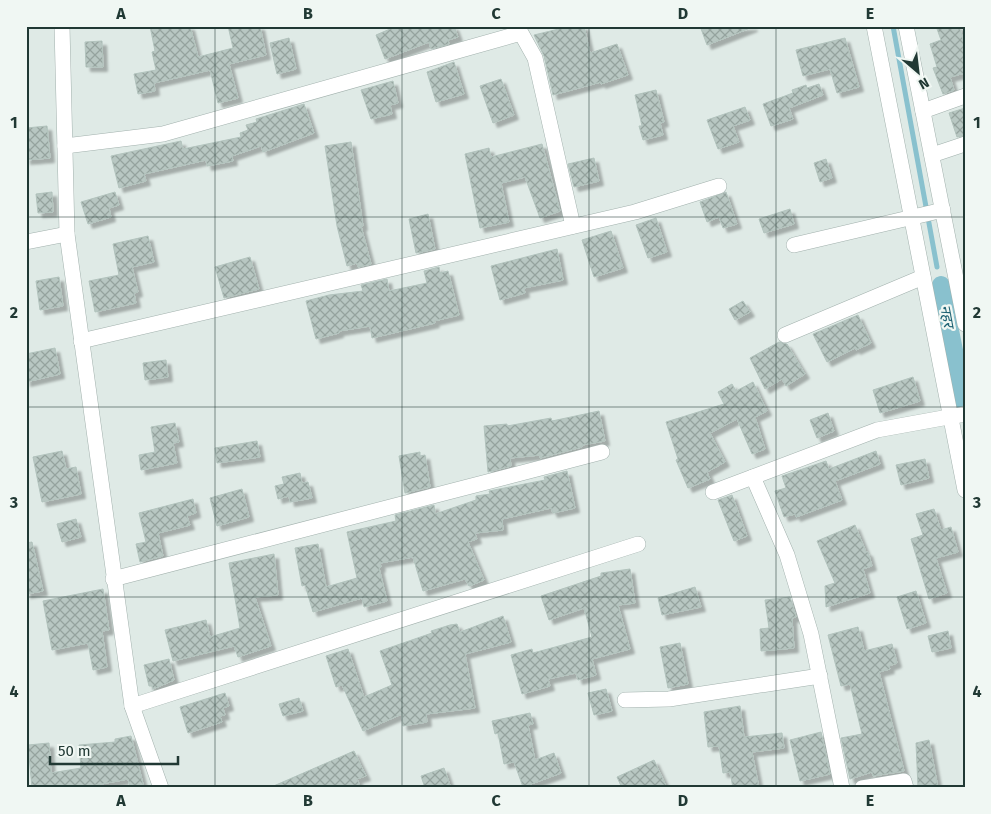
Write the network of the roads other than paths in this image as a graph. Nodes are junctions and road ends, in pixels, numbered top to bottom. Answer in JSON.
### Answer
{"nodes":[{"id":1,"x":62,"y":26,"type":"edge"},
{"id":2,"x":874,"y":26,"type":"edge"},
{"id":3,"x":906,"y":26,"type":"edge"},
{"id":4,"x":965,"y":96,"type":"edge"},
{"id":5,"x":923,"y":111,"type":"junction"},
{"id":6,"x":965,"y":144,"type":"edge"},
{"id":7,"x":65,"y":146,"type":"junction"},
{"id":8,"x":932,"y":155,"type":"junction"},
{"id":9,"x":719,"y":186,"type":"dead end"},
{"id":10,"x":943,"y":210,"type":"junction"},
{"id":11,"x":911,"y":218,"type":"junction"},
{"id":12,"x":573,"y":226,"type":"junction"},
{"id":13,"x":67,"y":234,"type":"junction"},
{"id":14,"x":26,"y":242,"type":"edge"},
{"id":15,"x":794,"y":245,"type":"dead end"},
{"id":16,"x":923,"y":277,"type":"junction"},
{"id":17,"x":965,"y":324,"type":"edge"},
{"id":18,"x":785,"y":335,"type":"dead end"},
{"id":19,"x":81,"y":341,"type":"junction"},
{"id":20,"x":958,"y":415,"type":"edge"},
{"id":21,"x":602,"y":452,"type":"dead end"},
{"id":22,"x":753,"y":476,"type":"junction"},
{"id":23,"x":965,"y":490,"type":"edge"},
{"id":24,"x":713,"y":492,"type":"dead end"},
{"id":25,"x":638,"y":544,"type":"dead end"},
{"id":26,"x":113,"y":579,"type":"junction"},
{"id":27,"x":820,"y":676,"type":"junction"},
{"id":28,"x":625,"y":700,"type":"dead end"},
{"id":29,"x":132,"y":706,"type":"junction"},
{"id":30,"x":161,"y":788,"type":"edge"},
{"id":31,"x":842,"y":788,"type":"edge"},
{"id":32,"x":862,"y":788,"type":"edge"},
{"id":33,"x":906,"y":788,"type":"edge"}],
"edges":[{"from":1,"to":7,"type":"street"},
{"from":2,"to":11,"type":"street"},
{"from":3,"to":5,"type":"street"},
{"from":4,"to":5,"type":"street"},
{"from":5,"to":8,"type":"street"},
{"from":6,"to":8,"type":"street"},
{"from":7,"to":12,"type":"street"},
{"from":7,"to":13,"type":"street"},
{"from":8,"to":10,"type":"street"},
{"from":9,"to":12,"type":"street"},
{"from":10,"to":11,"type":"street"},
{"from":10,"to":17,"type":"street"},
{"from":11,"to":15,"type":"street"},
{"from":11,"to":16,"type":"street"},
{"from":12,"to":19,"type":"street"},
{"from":13,"to":14,"type":"street"},
{"from":13,"to":19,"type":"street"},
{"from":16,"to":18,"type":"street"},
{"from":16,"to":20,"type":"street"},
{"from":19,"to":26,"type":"street"},
{"from":20,"to":22,"type":"street"},
{"from":20,"to":23,"type":"street"},
{"from":21,"to":26,"type":"street"},
{"from":22,"to":24,"type":"street"},
{"from":22,"to":27,"type":"street"},
{"from":25,"to":29,"type":"street"},
{"from":26,"to":29,"type":"street"},
{"from":27,"to":28,"type":"street"},
{"from":27,"to":31,"type":"street"},
{"from":29,"to":30,"type":"street"},
{"from":32,"to":33,"type":"street"}]}
